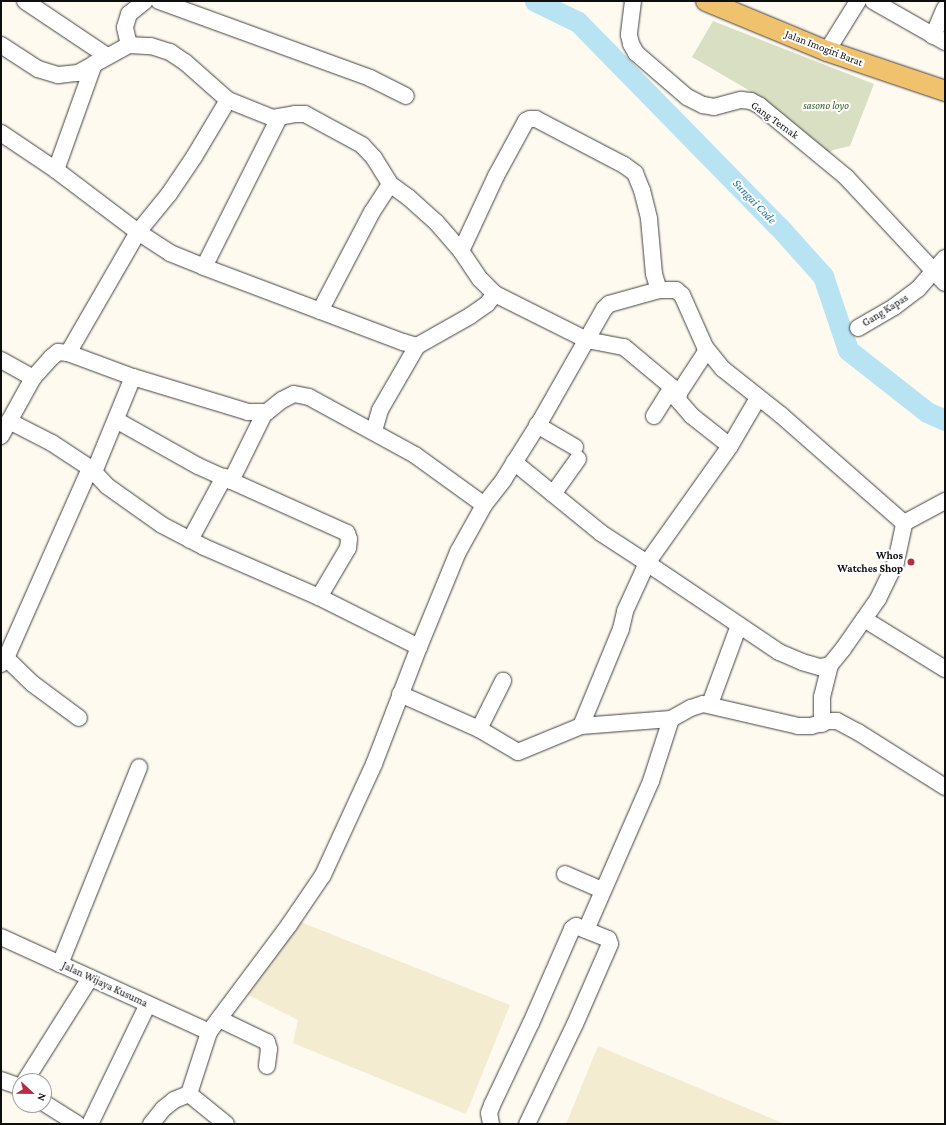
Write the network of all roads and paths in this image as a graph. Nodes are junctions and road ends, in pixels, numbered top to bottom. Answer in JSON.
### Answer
{"nodes":[{"id":1,"x":25,"y":1,"type":"edge"},
{"id":2,"x":145,"y":1,"type":"edge"},
{"id":3,"x":159,"y":1,"type":"edge"},
{"id":4,"x":633,"y":1,"type":"edge"},
{"id":5,"x":706,"y":1,"type":"edge"},
{"id":6,"x":858,"y":1,"type":"edge"},
{"id":7,"x":873,"y":1,"type":"edge"},
{"id":8,"x":945,"y":8,"type":"edge"},
{"id":9,"x":939,"y":39,"type":"edge"},
{"id":10,"x":1,"y":45,"type":"edge"},
{"id":11,"x":129,"y":45,"type":"junction"},
{"id":12,"x":827,"y":51,"type":"junction"},
{"id":13,"x":100,"y":60,"type":"junction"},
{"id":14,"x":945,"y":91,"type":"edge"},
{"id":15,"x":406,"y":96,"type":"dead end"},
{"id":16,"x":228,"y":100,"type":"junction"},
{"id":17,"x":279,"y":118,"type":"junction"},
{"id":18,"x":1,"y":133,"type":"edge"},
{"id":19,"x":56,"y":170,"type":"junction"},
{"id":20,"x":390,"y":184,"type":"junction"},
{"id":21,"x":138,"y":232,"type":"junction"},
{"id":22,"x":461,"y":251,"type":"junction"},
{"id":23,"x":945,"y":258,"type":"edge"},
{"id":24,"x":204,"y":267,"type":"junction"},
{"id":25,"x":934,"y":270,"type":"junction"},
{"id":26,"x":945,"y":282,"type":"edge"},
{"id":27,"x":660,"y":290,"type":"junction"},
{"id":28,"x":495,"y":294,"type":"junction"},
{"id":29,"x":320,"y":311,"type":"junction"},
{"id":30,"x":858,"y":328,"type":"dead end"},
{"id":31,"x":587,"y":340,"type":"junction"},
{"id":32,"x":417,"y":346,"type":"junction"},
{"id":33,"x":708,"y":350,"type":"junction"},
{"id":34,"x":68,"y":353,"type":"junction"},
{"id":35,"x":1,"y":360,"type":"edge"},
{"id":36,"x":133,"y":377,"type":"junction"},
{"id":37,"x":33,"y":378,"type":"junction"},
{"id":38,"x":676,"y":390,"type":"junction"},
{"id":39,"x":758,"y":398,"type":"junction"},
{"id":40,"x":265,"y":412,"type":"junction"},
{"id":41,"x":654,"y":416,"type":"dead end"},
{"id":42,"x":116,"y":420,"type":"junction"},
{"id":43,"x":9,"y":421,"type":"junction"},
{"id":44,"x":537,"y":425,"type":"junction"},
{"id":45,"x":374,"y":431,"type":"junction"},
{"id":46,"x":1,"y":436,"type":"edge"},
{"id":47,"x":730,"y":446,"type":"junction"},
{"id":48,"x":514,"y":462,"type":"junction"},
{"id":49,"x":92,"y":470,"type":"junction"},
{"id":50,"x":228,"y":479,"type":"junction"},
{"id":51,"x":553,"y":494,"type":"junction"},
{"id":52,"x":945,"y":501,"type":"edge"},
{"id":53,"x":484,"y":505,"type":"junction"},
{"id":54,"x":904,"y":523,"type":"junction"},
{"id":55,"x":190,"y":540,"type":"junction"},
{"id":56,"x":647,"y":563,"type":"junction"},
{"id":57,"x":319,"y":597,"type":"junction"},
{"id":58,"x":864,"y":619,"type":"junction"},
{"id":59,"x":739,"y":625,"type":"junction"},
{"id":60,"x":419,"y":647,"type":"junction"},
{"id":61,"x":4,"y":661,"type":"edge"},
{"id":62,"x":830,"y":665,"type":"junction"},
{"id":63,"x":945,"y":669,"type":"edge"},
{"id":64,"x":503,"y":681,"type":"dead end"},
{"id":65,"x":400,"y":694,"type":"junction"},
{"id":66,"x":710,"y":704,"type":"junction"},
{"id":67,"x":79,"y":718,"type":"dead end"},
{"id":68,"x":671,"y":719,"type":"junction"},
{"id":69,"x":822,"y":724,"type":"junction"},
{"id":70,"x":581,"y":726,"type":"junction"},
{"id":71,"x":478,"y":729,"type":"junction"},
{"id":72,"x":138,"y":767,"type":"dead end"},
{"id":73,"x":945,"y":787,"type":"edge"},
{"id":74,"x":565,"y":874,"type":"dead end"},
{"id":75,"x":602,"y":890,"type":"junction"},
{"id":76,"x":586,"y":930,"type":"junction"},
{"id":77,"x":1,"y":937,"type":"edge"},
{"id":78,"x":60,"y":964,"type":"junction"},
{"id":79,"x":90,"y":978,"type":"junction"},
{"id":80,"x":148,"y":1004,"type":"junction"},
{"id":81,"x":219,"y":1019,"type":"junction"},
{"id":82,"x":209,"y":1032,"type":"junction"},
{"id":83,"x":267,"y":1066,"type":"dead end"},
{"id":84,"x":30,"y":1073,"type":"edge"},
{"id":85,"x":1,"y":1080,"type":"edge"},
{"id":86,"x":12,"y":1084,"type":"edge"},
{"id":87,"x":189,"y":1094,"type":"junction"},
{"id":88,"x":52,"y":1108,"type":"edge"},
{"id":89,"x":77,"y":1124,"type":"edge"},
{"id":90,"x":90,"y":1124,"type":"edge"},
{"id":91,"x":151,"y":1124,"type":"edge"},
{"id":92,"x":226,"y":1124,"type":"edge"},
{"id":93,"x":491,"y":1124,"type":"edge"},
{"id":94,"x":527,"y":1124,"type":"edge"}],
"edges":[{"from":1,"to":13,"type":"street"},
{"from":2,"to":11,"type":"street"},
{"from":3,"to":15,"type":"street"},
{"from":4,"to":25,"type":"street","name":"Gang Ternak"},
{"from":5,"to":12,"type":"main road","name":"Jalan Imogiri Barat"},
{"from":6,"to":12,"type":"street"},
{"from":7,"to":9,"type":"street"},
{"from":8,"to":9,"type":"street"},
{"from":10,"to":13,"type":"street"},
{"from":11,"to":13,"type":"street"},
{"from":11,"to":16,"type":"street"},
{"from":12,"to":14,"type":"main road","name":"Jalan Imogiri Barat"},
{"from":13,"to":19,"type":"street"},
{"from":16,"to":17,"type":"street"},
{"from":16,"to":21,"type":"street"},
{"from":17,"to":20,"type":"street"},
{"from":17,"to":24,"type":"street"},
{"from":18,"to":19,"type":"street"},
{"from":19,"to":21,"type":"street"},
{"from":20,"to":22,"type":"street"},
{"from":20,"to":29,"type":"street"},
{"from":21,"to":24,"type":"street"},
{"from":21,"to":34,"type":"street"},
{"from":22,"to":27,"type":"street"},
{"from":22,"to":28,"type":"street"},
{"from":23,"to":25,"type":"street","name":"Gang Kapas"},
{"from":24,"to":29,"type":"street"},
{"from":25,"to":26,"type":"street","name":"Gang Ternak"},
{"from":25,"to":30,"type":"street","name":"Gang Kapas"},
{"from":27,"to":31,"type":"street"},
{"from":27,"to":33,"type":"street"},
{"from":28,"to":31,"type":"street"},
{"from":28,"to":32,"type":"street"},
{"from":29,"to":32,"type":"street"},
{"from":31,"to":38,"type":"street"},
{"from":31,"to":44,"type":"street"},
{"from":32,"to":45,"type":"street"},
{"from":33,"to":38,"type":"street"},
{"from":33,"to":39,"type":"street"},
{"from":34,"to":36,"type":"street"},
{"from":34,"to":37,"type":"street"},
{"from":35,"to":37,"type":"street"},
{"from":36,"to":40,"type":"street"},
{"from":36,"to":42,"type":"street"},
{"from":37,"to":43,"type":"street"},
{"from":38,"to":41,"type":"street"},
{"from":38,"to":47,"type":"street"},
{"from":39,"to":47,"type":"street"},
{"from":39,"to":54,"type":"street"},
{"from":40,"to":45,"type":"street"},
{"from":40,"to":50,"type":"street"},
{"from":42,"to":49,"type":"street"},
{"from":42,"to":50,"type":"street"},
{"from":43,"to":46,"type":"street"},
{"from":43,"to":49,"type":"street"},
{"from":44,"to":48,"type":"street"},
{"from":44,"to":51,"type":"street"},
{"from":45,"to":53,"type":"street"},
{"from":47,"to":56,"type":"street"},
{"from":48,"to":51,"type":"street"},
{"from":48,"to":53,"type":"street"},
{"from":49,"to":55,"type":"street"},
{"from":49,"to":61,"type":"street"},
{"from":50,"to":55,"type":"street"},
{"from":50,"to":57,"type":"street"},
{"from":51,"to":56,"type":"street"},
{"from":52,"to":54,"type":"street"},
{"from":53,"to":60,"type":"street"},
{"from":54,"to":58,"type":"street"},
{"from":55,"to":57,"type":"street"},
{"from":56,"to":59,"type":"street"},
{"from":56,"to":70,"type":"street"},
{"from":57,"to":60,"type":"street"},
{"from":58,"to":62,"type":"street"},
{"from":58,"to":63,"type":"street"},
{"from":59,"to":62,"type":"street"},
{"from":59,"to":66,"type":"street"},
{"from":60,"to":65,"type":"street"},
{"from":61,"to":67,"type":"street"},
{"from":62,"to":69,"type":"street"},
{"from":64,"to":71,"type":"street"},
{"from":65,"to":71,"type":"street"},
{"from":65,"to":81,"type":"street"},
{"from":66,"to":68,"type":"street"},
{"from":66,"to":69,"type":"street"},
{"from":68,"to":70,"type":"street"},
{"from":68,"to":75,"type":"street"},
{"from":69,"to":73,"type":"street"},
{"from":70,"to":71,"type":"street"},
{"from":72,"to":78,"type":"street"},
{"from":74,"to":75,"type":"street"},
{"from":75,"to":76,"type":"street"},
{"from":76,"to":93,"type":"street"},
{"from":76,"to":94,"type":"street"},
{"from":77,"to":78,"type":"street","name":"Jalan Wijaya Kusuma"},
{"from":78,"to":79,"type":"street","name":"Jalan Wijaya Kusuma"},
{"from":79,"to":80,"type":"street","name":"Jalan Wijaya Kusuma"},
{"from":79,"to":84,"type":"street"},
{"from":80,"to":82,"type":"street","name":"Jalan Wijaya Kusuma"},
{"from":80,"to":90,"type":"street"},
{"from":81,"to":82,"type":"street"},
{"from":81,"to":83,"type":"street"},
{"from":82,"to":87,"type":"street"},
{"from":85,"to":86,"type":"street"},
{"from":87,"to":91,"type":"street"},
{"from":87,"to":92,"type":"street"},
{"from":88,"to":89,"type":"street"}]}
